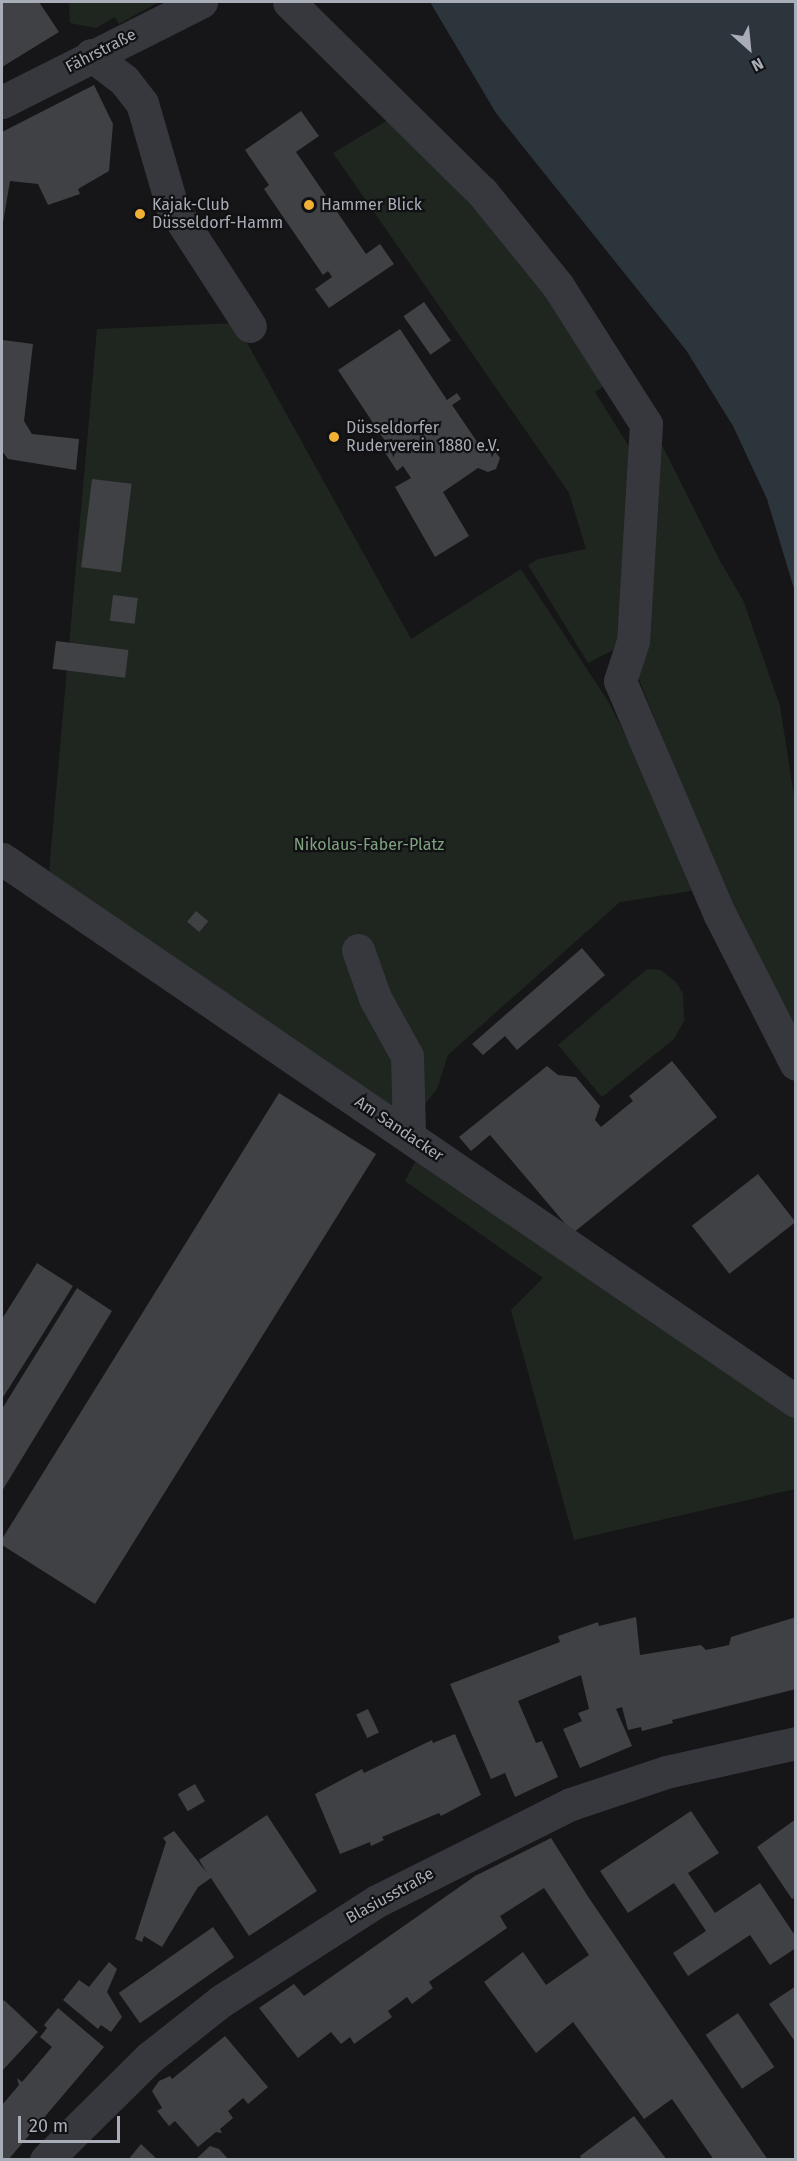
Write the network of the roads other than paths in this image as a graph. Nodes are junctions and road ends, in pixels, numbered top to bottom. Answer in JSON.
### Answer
{"nodes":[{"id":1,"x":201,"y":2,"type":"edge"},
{"id":2,"x":289,"y":2,"type":"edge"},
{"id":3,"x":100,"y":50,"type":"junction"},
{"id":4,"x":2,"y":102,"type":"edge"},
{"id":5,"x":250,"y":326,"type":"dead end"},
{"id":6,"x":2,"y":859,"type":"edge"},
{"id":7,"x":358,"y":950,"type":"dead end"},
{"id":8,"x":795,"y":1064,"type":"edge"},
{"id":9,"x":409,"y":1135,"type":"junction"},
{"id":10,"x":795,"y":1401,"type":"edge"},
{"id":11,"x":795,"y":1743,"type":"edge"},
{"id":12,"x":46,"y":2160,"type":"edge"}],
"edges":[{"from":1,"to":3,"type":"street","name":"Fährstraße"},
{"from":2,"to":8,"type":"street"},
{"from":3,"to":4,"type":"street","name":"Fährstraße"},
{"from":3,"to":5,"type":"street"},
{"from":6,"to":9,"type":"street","name":"Am Sandacker"},
{"from":7,"to":9,"type":"street"},
{"from":9,"to":10,"type":"street","name":"Am Sandacker"},
{"from":11,"to":12,"type":"street","name":"Blasiusstraße"}]}
